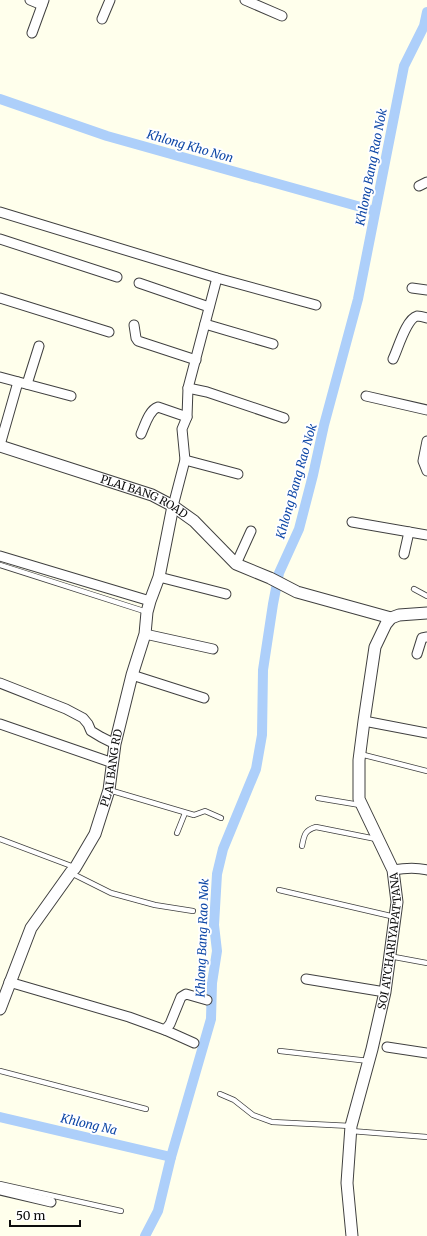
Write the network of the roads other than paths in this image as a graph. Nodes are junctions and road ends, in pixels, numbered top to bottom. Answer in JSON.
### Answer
{"nodes":[{"id":1,"x":30,"y":0,"type":"edge"},
{"id":2,"x":110,"y":0,"type":"edge"},
{"id":3,"x":245,"y":0,"type":"edge"},
{"id":4,"x":43,"y":3,"type":"edge"},
{"id":5,"x":282,"y":16,"type":"dead end"},
{"id":6,"x":102,"y":19,"type":"dead end"},
{"id":7,"x":32,"y":33,"type":"dead end"},
{"id":8,"x":0,"y":212,"type":"edge"},
{"id":9,"x":0,"y":239,"type":"edge"},
{"id":10,"x":117,"y":277,"type":"dead end"},
{"id":11,"x":217,"y":278,"type":"junction"},
{"id":12,"x":139,"y":283,"type":"dead end"},
{"id":13,"x":412,"y":288,"type":"dead end"},
{"id":14,"x":427,"y":290,"type":"edge"},
{"id":15,"x":0,"y":298,"type":"edge"},
{"id":16,"x":316,"y":305,"type":"dead end"},
{"id":17,"x":209,"y":308,"type":"junction"},
{"id":18,"x":427,"y":318,"type":"edge"},
{"id":19,"x":205,"y":324,"type":"junction"},
{"id":20,"x":134,"y":325,"type":"dead end"},
{"id":21,"x":109,"y":332,"type":"dead end"},
{"id":22,"x":273,"y":344,"type":"dead end"},
{"id":23,"x":39,"y":346,"type":"dead end"},
{"id":24,"x":393,"y":359,"type":"dead end"},
{"id":25,"x":196,"y":360,"type":"junction"},
{"id":26,"x":0,"y":377,"type":"edge"},
{"id":27,"x":18,"y":382,"type":"junction"},
{"id":28,"x":27,"y":384,"type":"junction"},
{"id":29,"x":188,"y":388,"type":"junction"},
{"id":30,"x":71,"y":396,"type":"dead end"},
{"id":31,"x":366,"y":396,"type":"dead end"},
{"id":32,"x":427,"y":410,"type":"edge"},
{"id":33,"x":187,"y":417,"type":"junction"},
{"id":34,"x":284,"y":418,"type":"dead end"},
{"id":35,"x":141,"y":434,"type":"dead end"},
{"id":36,"x":427,"y":441,"type":"edge"},
{"id":37,"x":0,"y":446,"type":"edge"},
{"id":38,"x":185,"y":460,"type":"junction"},
{"id":39,"x":427,"y":471,"type":"edge"},
{"id":40,"x":238,"y":474,"type":"dead end"},
{"id":41,"x":173,"y":506,"type":"junction"},
{"id":42,"x":352,"y":522,"type":"dead end"},
{"id":43,"x":251,"y":531,"type":"dead end"},
{"id":44,"x":409,"y":532,"type":"junction"},
{"id":45,"x":427,"y":535,"type":"edge"},
{"id":46,"x":404,"y":554,"type":"dead end"},
{"id":47,"x":0,"y":556,"type":"edge"},
{"id":48,"x":236,"y":564,"type":"junction"},
{"id":49,"x":0,"y":565,"type":"edge"},
{"id":50,"x":159,"y":577,"type":"junction"},
{"id":51,"x":414,"y":589,"type":"dead end"},
{"id":52,"x":226,"y":594,"type":"dead end"},
{"id":53,"x":427,"y":596,"type":"edge"},
{"id":54,"x":150,"y":601,"type":"junction"},
{"id":55,"x":147,"y":612,"type":"junction"},
{"id":56,"x":427,"y":613,"type":"edge"},
{"id":57,"x":392,"y":618,"type":"junction"},
{"id":58,"x":145,"y":634,"type":"junction"},
{"id":59,"x":427,"y":637,"type":"edge"},
{"id":60,"x":213,"y":649,"type":"dead end"},
{"id":61,"x":417,"y":654,"type":"dead end"},
{"id":62,"x":132,"y":675,"type":"junction"},
{"id":63,"x":0,"y":683,"type":"edge"},
{"id":64,"x":204,"y":698,"type":"dead end"},
{"id":65,"x":364,"y":721,"type":"junction"},
{"id":66,"x":0,"y":724,"type":"edge"},
{"id":67,"x":427,"y":733,"type":"edge"},
{"id":68,"x":115,"y":744,"type":"junction"},
{"id":69,"x":360,"y":754,"type":"junction"},
{"id":70,"x":113,"y":763,"type":"junction"},
{"id":71,"x":427,"y":771,"type":"edge"},
{"id":72,"x":109,"y":790,"type":"junction"},
{"id":73,"x":318,"y":798,"type":"dead end"},
{"id":74,"x":362,"y":806,"type":"junction"},
{"id":75,"x":185,"y":813,"type":"junction"},
{"id":76,"x":222,"y":818,"type":"dead end"},
{"id":77,"x":177,"y":833,"type":"dead end"},
{"id":78,"x":0,"y":839,"type":"edge"},
{"id":79,"x":378,"y":840,"type":"junction"},
{"id":80,"x":302,"y":846,"type":"dead end"},
{"id":81,"x":73,"y":870,"type":"junction"},
{"id":82,"x":393,"y":870,"type":"junction"},
{"id":83,"x":427,"y":870,"type":"edge"},
{"id":84,"x":279,"y":890,"type":"dead end"},
{"id":85,"x":193,"y":911,"type":"dead end"},
{"id":86,"x":395,"y":917,"type":"junction"},
{"id":87,"x":389,"y":956,"type":"junction"},
{"id":88,"x":427,"y":963,"type":"edge"},
{"id":89,"x":306,"y":979,"type":"dead end"},
{"id":90,"x":10,"y":982,"type":"junction"},
{"id":91,"x":385,"y":992,"type":"junction"},
{"id":92,"x":207,"y":1000,"type":"dead end"},
{"id":93,"x":0,"y":1009,"type":"edge"},
{"id":94,"x":165,"y":1030,"type":"junction"},
{"id":95,"x":194,"y":1043,"type":"dead end"},
{"id":96,"x":386,"y":1047,"type":"dead end"},
{"id":97,"x":280,"y":1051,"type":"dead end"},
{"id":98,"x":427,"y":1053,"type":"edge"},
{"id":99,"x":369,"y":1061,"type":"junction"},
{"id":100,"x":0,"y":1071,"type":"edge"},
{"id":101,"x":220,"y":1094,"type":"dead end"},
{"id":102,"x":146,"y":1109,"type":"dead end"},
{"id":103,"x":351,"y":1128,"type":"junction"},
{"id":104,"x":427,"y":1137,"type":"edge"},
{"id":105,"x":0,"y":1184,"type":"edge"},
{"id":106,"x":0,"y":1190,"type":"edge"},
{"id":107,"x":51,"y":1202,"type":"dead end"},
{"id":108,"x":121,"y":1211,"type":"dead end"},
{"id":109,"x":352,"y":1236,"type":"edge"}],
"edges":[{"from":1,"to":4,"type":"street"},
{"from":2,"to":6,"type":"street"},
{"from":3,"to":5,"type":"street"},
{"from":4,"to":7,"type":"street"},
{"from":8,"to":11,"type":"street"},
{"from":9,"to":10,"type":"street"},
{"from":11,"to":16,"type":"street"},
{"from":11,"to":17,"type":"street"},
{"from":12,"to":17,"type":"street"},
{"from":13,"to":14,"type":"street"},
{"from":15,"to":21,"type":"street"},
{"from":17,"to":19,"type":"street"},
{"from":18,"to":24,"type":"street"},
{"from":19,"to":22,"type":"street"},
{"from":19,"to":25,"type":"street"},
{"from":20,"to":25,"type":"street"},
{"from":23,"to":28,"type":"street"},
{"from":25,"to":29,"type":"street"},
{"from":26,"to":27,"type":"street"},
{"from":27,"to":28,"type":"street"},
{"from":27,"to":37,"type":"street"},
{"from":28,"to":30,"type":"street"},
{"from":29,"to":33,"type":"street"},
{"from":29,"to":34,"type":"street"},
{"from":31,"to":32,"type":"street"},
{"from":33,"to":35,"type":"street"},
{"from":33,"to":38,"type":"street"},
{"from":36,"to":39,"type":"street"},
{"from":37,"to":41,"type":"street","name":"PLAI BANG ROAD"},
{"from":38,"to":40,"type":"street"},
{"from":38,"to":41,"type":"street"},
{"from":41,"to":48,"type":"street","name":"PLAI BANG ROAD"},
{"from":41,"to":50,"type":"street","name":"PLAI BANG RD"},
{"from":42,"to":44,"type":"street"},
{"from":43,"to":48,"type":"street"},
{"from":44,"to":45,"type":"street"},
{"from":44,"to":46,"type":"street"},
{"from":47,"to":54,"type":"street"},
{"from":48,"to":57,"type":"street","name":"PLAI BANG ROAD"},
{"from":49,"to":55,"type":"lane"},
{"from":50,"to":52,"type":"street"},
{"from":50,"to":54,"type":"street","name":"PLAI BANG RD"},
{"from":51,"to":53,"type":"lane"},
{"from":54,"to":55,"type":"street","name":"PLAI BANG RD"},
{"from":55,"to":58,"type":"street","name":"PLAI BANG RD"},
{"from":56,"to":57,"type":"street"},
{"from":57,"to":65,"type":"street","name":"SOI ATCHARIYAPATTANA"},
{"from":58,"to":60,"type":"street"},
{"from":58,"to":62,"type":"street","name":"PLAI BANG RD"},
{"from":59,"to":61,"type":"street"},
{"from":62,"to":64,"type":"street"},
{"from":62,"to":68,"type":"street","name":"PLAI BANG RD"},
{"from":63,"to":68,"type":"street"},
{"from":65,"to":67,"type":"street"},
{"from":65,"to":69,"type":"street","name":"SOI ATCHARIYAPATTANA"},
{"from":66,"to":70,"type":"street"},
{"from":68,"to":70,"type":"street","name":"PLAI BANG RD"},
{"from":69,"to":71,"type":"lane"},
{"from":69,"to":74,"type":"street","name":"SOI ATCHARIYAPATTANA"},
{"from":70,"to":72,"type":"street","name":"PLAI BANG RD"},
{"from":72,"to":75,"type":"lane"},
{"from":72,"to":81,"type":"street","name":"PLAI BANG RD"},
{"from":73,"to":74,"type":"lane"},
{"from":74,"to":79,"type":"street","name":"SOI ATCHARIYAPATTANA"},
{"from":75,"to":76,"type":"lane"},
{"from":75,"to":77,"type":"lane"},
{"from":78,"to":81,"type":"lane"},
{"from":79,"to":80,"type":"lane"},
{"from":79,"to":82,"type":"street","name":"SOI ATCHARIYAPATTANA"},
{"from":81,"to":85,"type":"lane"},
{"from":81,"to":90,"type":"street","name":"PLAI BANG RD"},
{"from":82,"to":83,"type":"street"},
{"from":82,"to":86,"type":"street","name":"SOI ATCHARIYAPATTANA"},
{"from":84,"to":86,"type":"lane"},
{"from":86,"to":87,"type":"street","name":"SOI ATCHARIYAPATTANA"},
{"from":87,"to":88,"type":"lane"},
{"from":87,"to":91,"type":"street","name":"SOI ATCHARIYAPATTANA"},
{"from":89,"to":91,"type":"street"},
{"from":90,"to":93,"type":"street","name":"PLAI BANG RD"},
{"from":90,"to":94,"type":"street"},
{"from":91,"to":99,"type":"street","name":"SOI ATCHARIYAPATTANA"},
{"from":92,"to":94,"type":"street"},
{"from":94,"to":95,"type":"street"},
{"from":96,"to":98,"type":"street"},
{"from":97,"to":99,"type":"lane"},
{"from":99,"to":103,"type":"street","name":"SOI ATCHARIYAPATTANA"},
{"from":100,"to":102,"type":"lane"},
{"from":101,"to":103,"type":"lane"},
{"from":103,"to":104,"type":"lane"},
{"from":103,"to":109,"type":"street","name":"SOI ATCHARIYAPATTANA"},
{"from":105,"to":108,"type":"lane"},
{"from":106,"to":107,"type":"street"}]}
